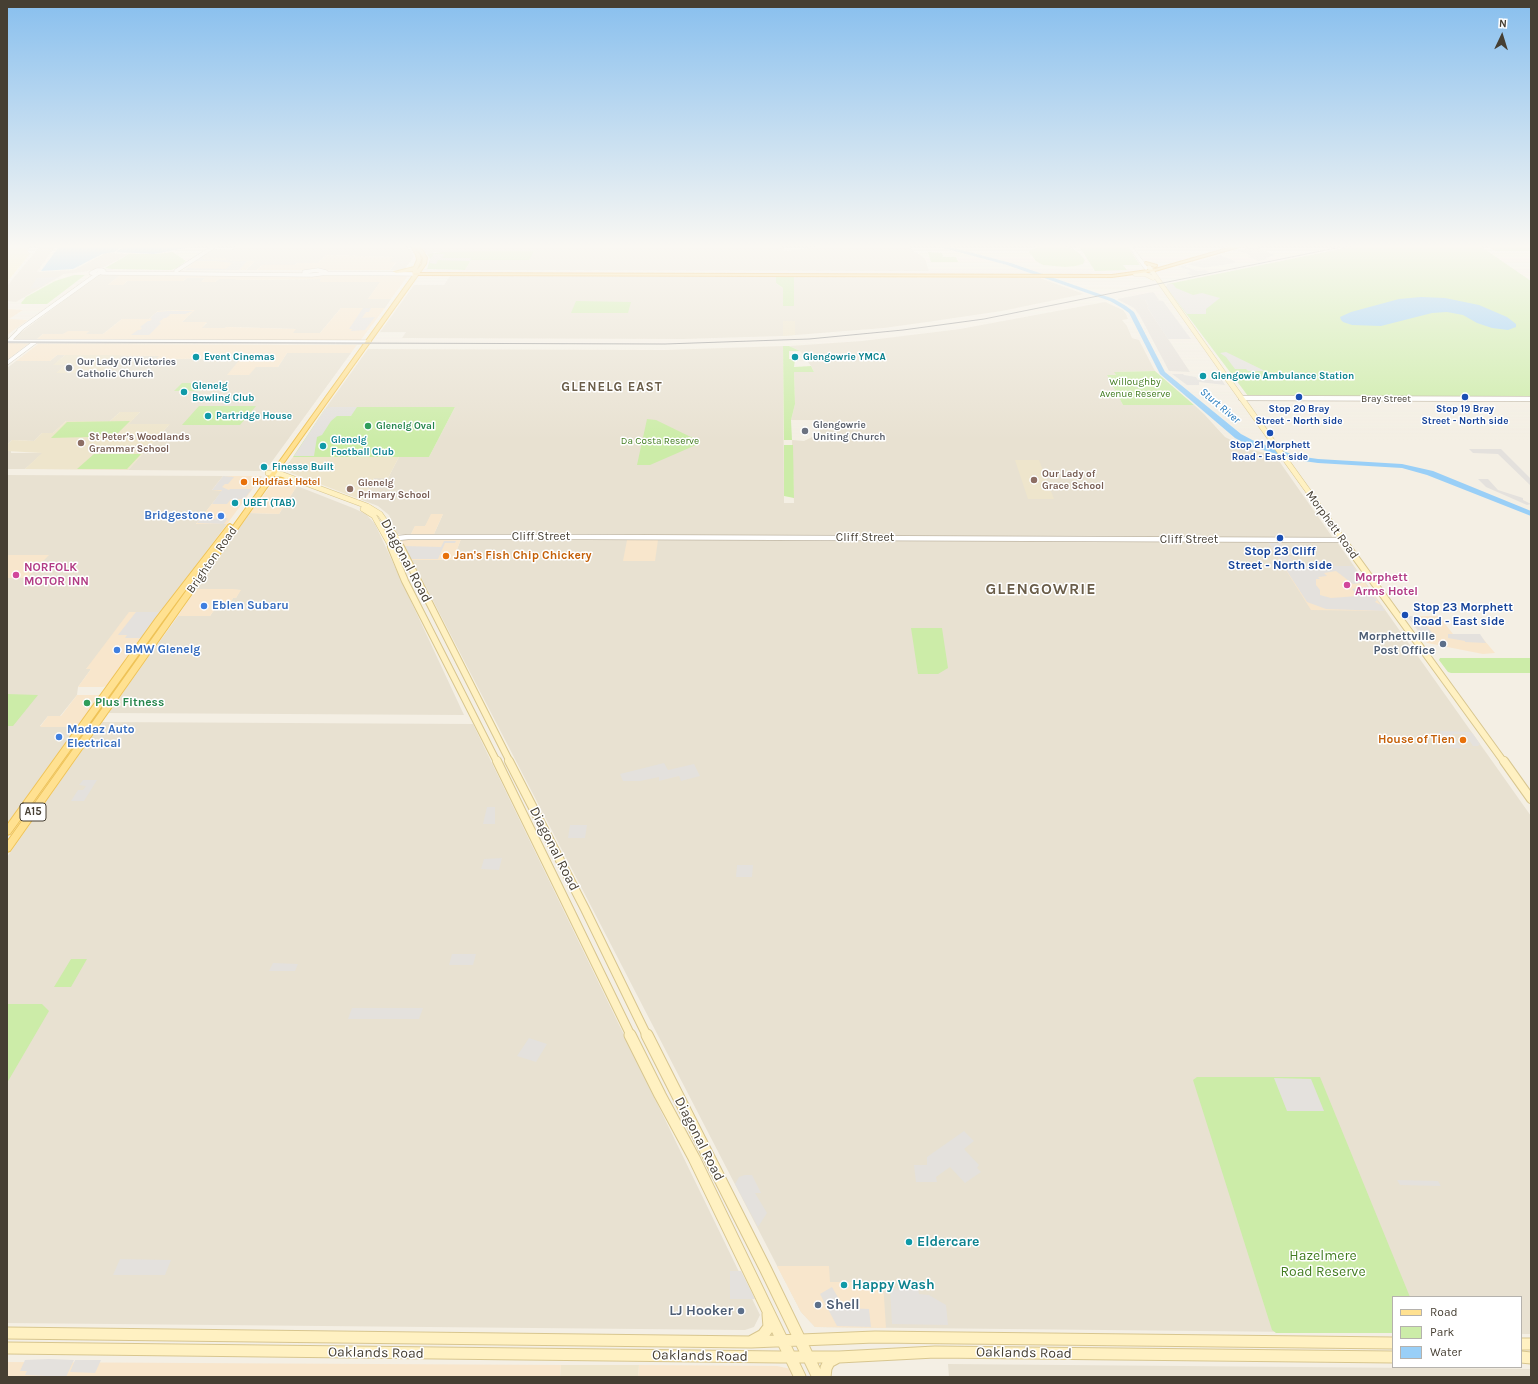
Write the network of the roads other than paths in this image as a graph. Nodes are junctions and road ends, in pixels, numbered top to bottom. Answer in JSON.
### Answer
{"nodes":[{"id":1,"x":48,"y":311,"type":"edge"},
{"id":2,"x":387,"y":311,"type":"edge"},
{"id":3,"x":392,"y":311,"type":"edge"},
{"id":4,"x":1179,"y":311,"type":"edge"},
{"id":5,"x":22,"y":328,"type":"junction"},
{"id":6,"x":7,"y":338,"type":"edge"},
{"id":7,"x":7,"y":342,"type":"edge"},
{"id":8,"x":27,"y":342,"type":"junction"},
{"id":9,"x":35,"y":342,"type":"junction"},
{"id":10,"x":365,"y":342,"type":"junction"},
{"id":11,"x":7,"y":363,"type":"edge"},
{"id":12,"x":1241,"y":398,"type":"junction"},
{"id":13,"x":1531,"y":399,"type":"edge"},
{"id":14,"x":272,"y":474,"type":"junction"},
{"id":15,"x":287,"y":480,"type":"junction"},
{"id":16,"x":267,"y":484,"type":"junction"},
{"id":17,"x":388,"y":539,"type":"junction"},
{"id":18,"x":397,"y":540,"type":"junction"},
{"id":19,"x":1343,"y":540,"type":"junction"},
{"id":20,"x":1531,"y":799,"type":"edge"},
{"id":21,"x":7,"y":832,"type":"edge"},
{"id":22,"x":7,"y":848,"type":"edge"},
{"id":23,"x":768,"y":1310,"type":"junction"},
{"id":24,"x":7,"y":1333,"type":"edge"},
{"id":25,"x":800,"y":1340,"type":"junction"},
{"id":26,"x":782,"y":1341,"type":"junction"},
{"id":27,"x":751,"y":1342,"type":"junction"},
{"id":28,"x":1392,"y":1343,"type":"edge"},
{"id":29,"x":7,"y":1348,"type":"edge"},
{"id":30,"x":790,"y":1357,"type":"junction"},
{"id":31,"x":808,"y":1357,"type":"junction"},
{"id":32,"x":839,"y":1357,"type":"junction"},
{"id":33,"x":1392,"y":1357,"type":"edge"},
{"id":34,"x":800,"y":1377,"type":"edge"},
{"id":35,"x":818,"y":1377,"type":"edge"},
{"id":36,"x":825,"y":1377,"type":"edge"}],
"edges":[{"from":1,"to":5,"type":"street"},
{"from":2,"to":10,"type":"main road","name":"Brighton Road","number":"A15"},
{"from":3,"to":10,"type":"main road","name":"Brighton Road","number":"A15"},
{"from":4,"to":12,"type":"main road","name":"Morphett Road"},
{"from":5,"to":6,"type":"street"},
{"from":5,"to":8,"type":"street"},
{"from":7,"to":8,"type":"street"},
{"from":8,"to":9,"type":"street"},
{"from":9,"to":10,"type":"street"},
{"from":9,"to":11,"type":"street"},
{"from":10,"to":14,"type":"main road","name":"Brighton Road","number":"A15"},
{"from":12,"to":13,"type":"street","name":"Bray Street"},
{"from":12,"to":19,"type":"main road","name":"Morphett Road"},
{"from":14,"to":15,"type":"main road","name":"Diagonal Road"},
{"from":14,"to":16,"type":"main road","name":"Brighton Road","number":"A15"},
{"from":14,"to":18,"type":"main road","name":"Diagonal Road"},
{"from":14,"to":21,"type":"main road","name":"Brighton Road","number":"A15"},
{"from":15,"to":16,"type":"main road"},
{"from":15,"to":17,"type":"main road","name":"Diagonal Road"},
{"from":16,"to":22,"type":"main road","name":"Brighton Road","number":"A15"},
{"from":17,"to":18,"type":"street"},
{"from":17,"to":23,"type":"main road","name":"Diagonal Road"},
{"from":18,"to":19,"type":"street","name":"Cliff Street"},
{"from":18,"to":25,"type":"main road","name":"Diagonal Road"},
{"from":19,"to":20,"type":"main road","name":"Morphett Road"},
{"from":23,"to":26,"type":"main road","name":"Diagonal Road"},
{"from":23,"to":27,"type":"main road"},
{"from":24,"to":27,"type":"main road","name":"Oaklands Road"},
{"from":25,"to":26,"type":"main road","name":"Oaklands Road"},
{"from":25,"to":28,"type":"main road","name":"Oaklands Road"},
{"from":25,"to":31,"type":"main road","name":"Diagonal Road"},
{"from":26,"to":27,"type":"main road","name":"Oaklands Road"},
{"from":26,"to":30,"type":"main road","name":"Diagonal Road"},
{"from":29,"to":30,"type":"main road","name":"Oaklands Road"},
{"from":30,"to":31,"type":"main road","name":"Oaklands Road"},
{"from":30,"to":34,"type":"main road","name":"Diagonal Road"},
{"from":31,"to":32,"type":"main road","name":"Oaklands Road"},
{"from":31,"to":35,"type":"main road","name":"Diagonal Road"},
{"from":32,"to":33,"type":"main road","name":"Oaklands Road"},
{"from":32,"to":36,"type":"main road"}]}
